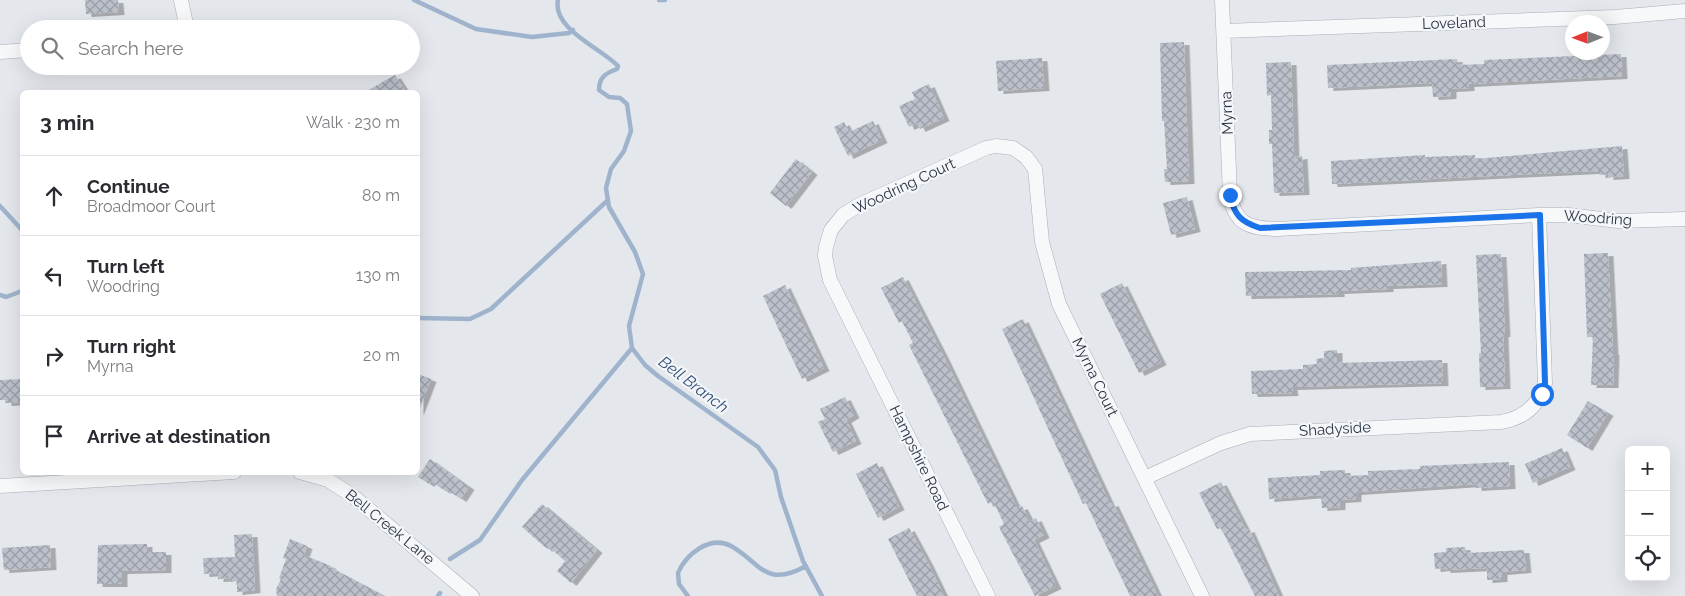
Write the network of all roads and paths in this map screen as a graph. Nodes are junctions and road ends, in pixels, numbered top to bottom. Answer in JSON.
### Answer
{"nodes":[{"id":1,"x":181,"y":0,"type":"edge"},
{"id":2,"x":1222,"y":0,"type":"edge"},
{"id":3,"x":1685,"y":11,"type":"edge"},
{"id":4,"x":185,"y":20,"type":"edge"},
{"id":5,"x":1224,"y":31,"type":"junction"},
{"id":6,"x":20,"y":51,"type":"edge"},
{"id":7,"x":0,"y":52,"type":"edge"},
{"id":8,"x":1019,"y":152,"type":"joint"},
{"id":9,"x":1540,"y":215,"type":"junction"},
{"id":10,"x":1685,"y":219,"type":"edge"},
{"id":11,"x":1243,"y":222,"type":"joint"},
{"id":12,"x":851,"y":321,"type":"joint"},
{"id":13,"x":184,"y":475,"type":"edge"},
{"id":14,"x":310,"y":475,"type":"edge"},
{"id":15,"x":1144,"y":478,"type":"junction"},
{"id":16,"x":0,"y":486,"type":"edge"},
{"id":17,"x":472,"y":596,"type":"edge"},
{"id":18,"x":988,"y":596,"type":"edge"},
{"id":19,"x":1202,"y":596,"type":"edge"}],
"edges":[{"from":1,"to":4,"type":"street"},
{"from":2,"to":5,"type":"street","name":"Myrna"},
{"from":3,"to":5,"type":"street","name":"Loveland"},
{"from":5,"to":11,"type":"street","name":"Myrna"},
{"from":6,"to":7,"type":"street"},
{"from":8,"to":12,"type":"street","name":"Woodring Court"},
{"from":8,"to":15,"type":"street","name":"Myrna Court"},
{"from":9,"to":10,"type":"street","name":"Woodring"},
{"from":9,"to":11,"type":"street","name":"Woodring"},
{"from":9,"to":15,"type":"street","name":"Shadyside"},
{"from":12,"to":18,"type":"street","name":"Hampshire Road"},
{"from":13,"to":16,"type":"street"},
{"from":14,"to":17,"type":"street","name":"Bell Creek Lane"},
{"from":15,"to":19,"type":"street","name":"Myrna Court"}]}
